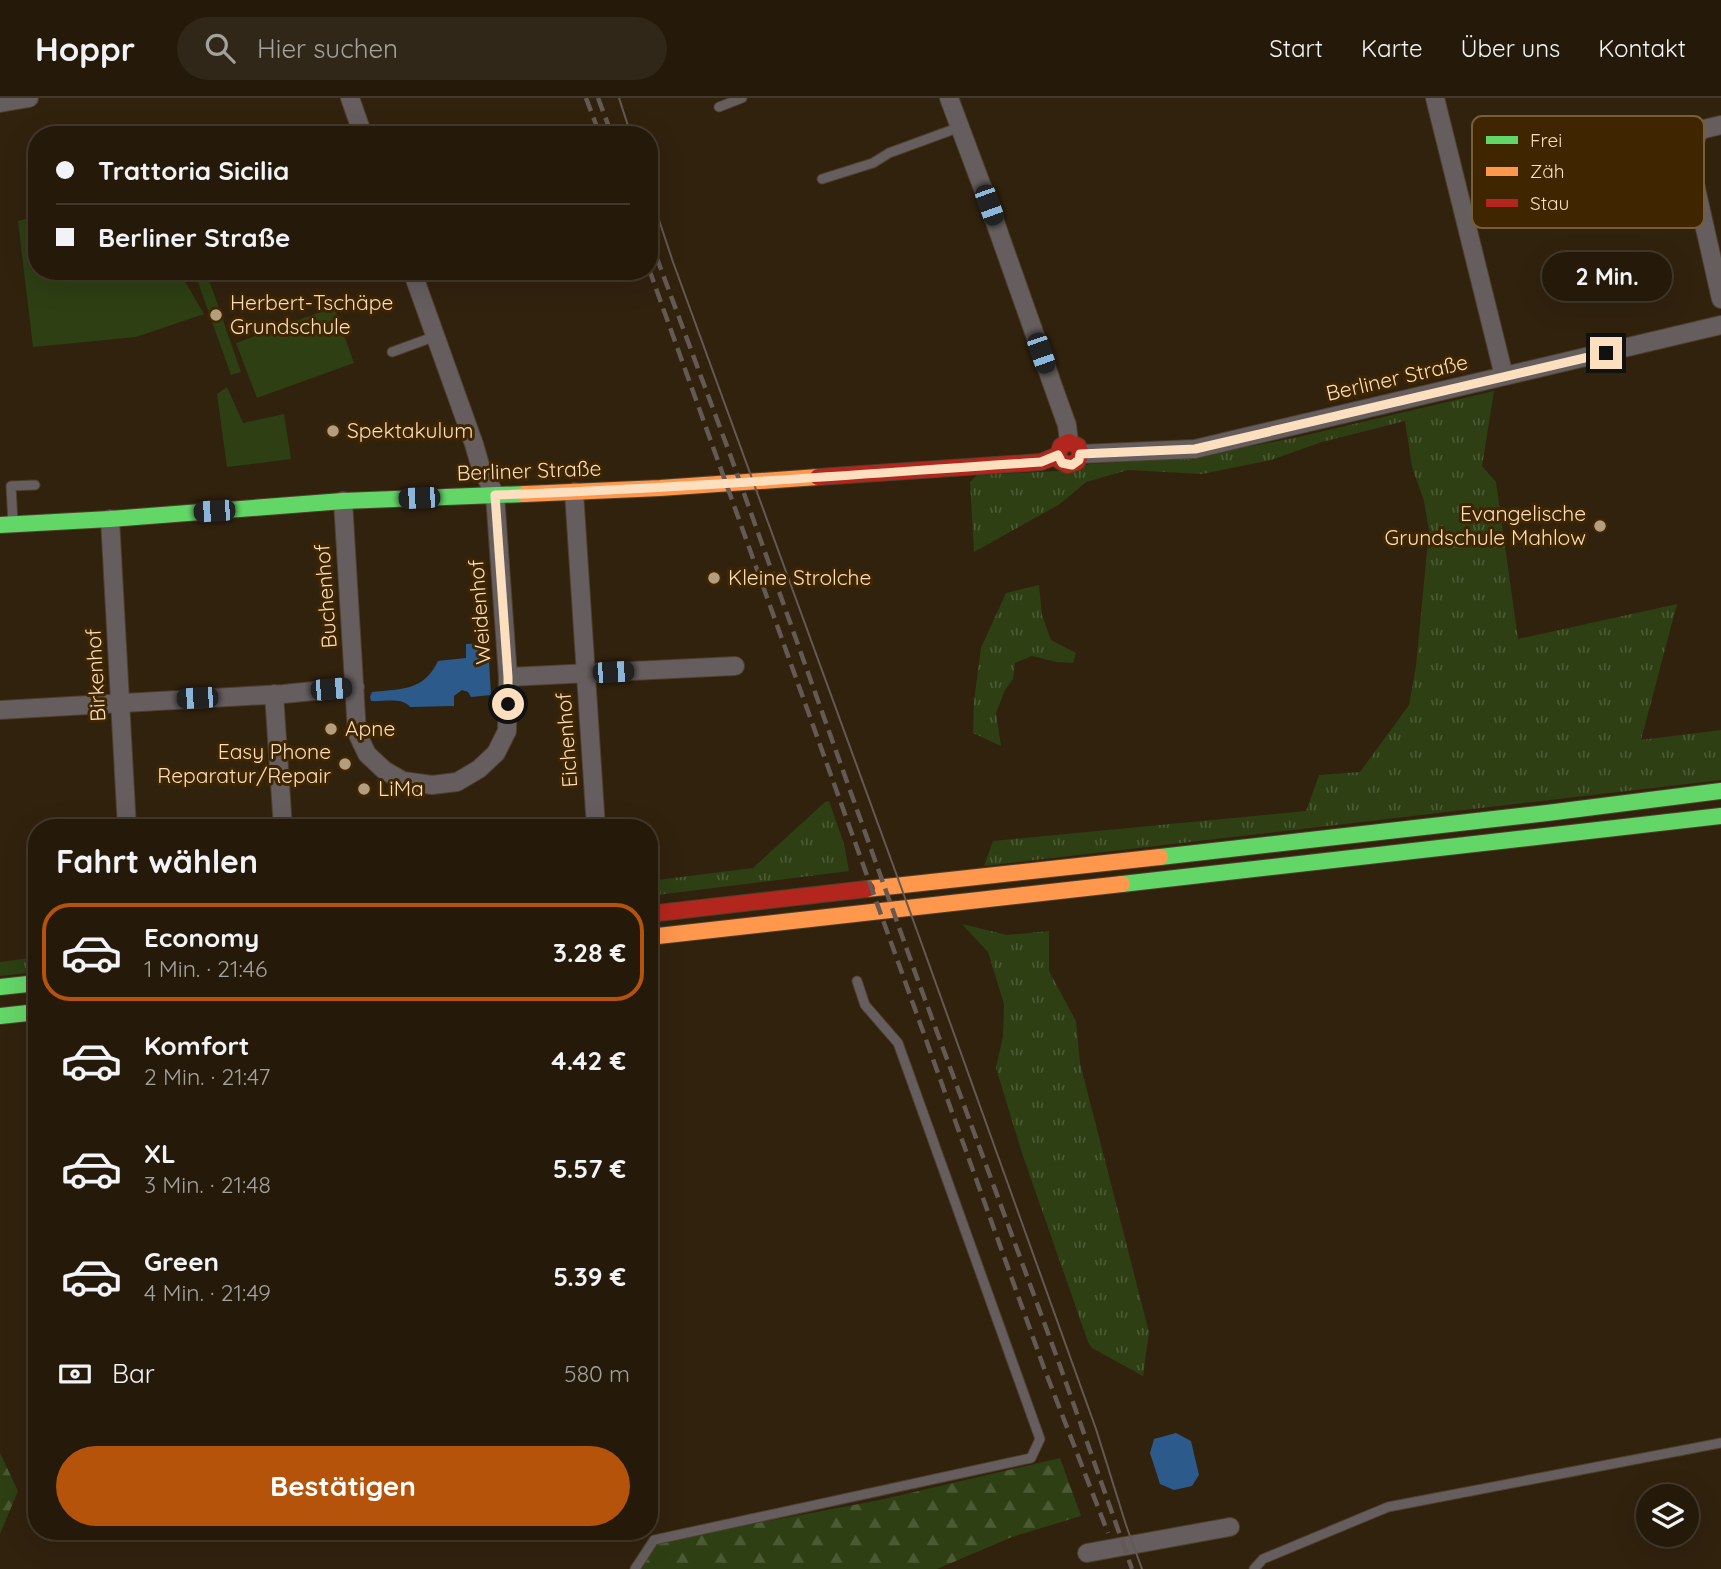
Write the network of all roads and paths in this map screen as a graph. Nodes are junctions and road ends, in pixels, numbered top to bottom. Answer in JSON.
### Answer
{"nodes":[{"id":1,"x":29,"y":98,"type":"edge"},
{"id":2,"x":350,"y":98,"type":"edge"},
{"id":3,"x":742,"y":98,"type":"edge"},
{"id":4,"x":949,"y":98,"type":"edge"},
{"id":5,"x":1435,"y":98,"type":"edge"},
{"id":6,"x":0,"y":103,"type":"edge"},
{"id":7,"x":719,"y":107,"type":"dead end"},
{"id":8,"x":360,"y":126,"type":"edge"},
{"id":9,"x":960,"y":127,"type":"junction"},
{"id":10,"x":822,"y":179,"type":"dead end"},
{"id":11,"x":1704,"y":224,"type":"edge"},
{"id":12,"x":415,"y":280,"type":"edge"},
{"id":13,"x":1721,"y":299,"type":"edge"},
{"id":14,"x":1721,"y":325,"type":"edge"},
{"id":15,"x":436,"y":336,"type":"junction"},
{"id":16,"x":392,"y":352,"type":"dead end"},
{"id":17,"x":1504,"y":376,"type":"junction"},
{"id":18,"x":1069,"y":450,"type":"junction"},
{"id":19,"x":35,"y":485,"type":"dead end"},
{"id":20,"x":574,"y":492,"type":"junction"},
{"id":21,"x":495,"y":495,"type":"junction"},
{"id":22,"x":344,"y":501,"type":"junction"},
{"id":23,"x":110,"y":519,"type":"junction"},
{"id":24,"x":7,"y":525,"type":"edge"},
{"id":25,"x":735,"y":666,"type":"dead end"},
{"id":26,"x":585,"y":673,"type":"junction"},
{"id":27,"x":508,"y":677,"type":"junction"},
{"id":28,"x":355,"y":687,"type":"junction"},
{"id":29,"x":274,"y":694,"type":"junction"},
{"id":30,"x":120,"y":702,"type":"junction"},
{"id":31,"x":0,"y":710,"type":"edge"},
{"id":32,"x":1721,"y":790,"type":"edge"},
{"id":33,"x":1721,"y":816,"type":"edge"},
{"id":34,"x":126,"y":819,"type":"edge"},
{"id":35,"x":282,"y":819,"type":"edge"},
{"id":36,"x":595,"y":819,"type":"edge"},
{"id":37,"x":658,"y":913,"type":"edge"},
{"id":38,"x":658,"y":936,"type":"edge"},
{"id":39,"x":857,"y":981,"type":"dead end"},
{"id":40,"x":28,"y":984,"type":"edge"},
{"id":41,"x":0,"y":987,"type":"edge"},
{"id":42,"x":28,"y":1013,"type":"edge"},
{"id":43,"x":0,"y":1016,"type":"edge"},
{"id":44,"x":1721,"y":1443,"type":"edge"},
{"id":45,"x":1230,"y":1527,"type":"dead end"},
{"id":46,"x":658,"y":1539,"type":"edge"},
{"id":47,"x":654,"y":1540,"type":"edge"},
{"id":48,"x":1087,"y":1553,"type":"dead end"},
{"id":49,"x":635,"y":1569,"type":"edge"},
{"id":50,"x":1254,"y":1569,"type":"edge"}],
"edges":[{"from":1,"to":6,"type":"street"},
{"from":2,"to":8,"type":"street"},
{"from":3,"to":7,"type":"lane"},
{"from":4,"to":9,"type":"street"},
{"from":5,"to":17,"type":"street"},
{"from":9,"to":10,"type":"lane"},
{"from":9,"to":18,"type":"street"},
{"from":11,"to":13,"type":"street"},
{"from":12,"to":15,"type":"street"},
{"from":14,"to":17,"type":"street","name":"Berliner Straße"},
{"from":15,"to":16,"type":"lane"},
{"from":15,"to":21,"type":"street"},
{"from":17,"to":18,"type":"street","name":"Berliner Straße"},
{"from":18,"to":20,"type":"main road","name":"Berliner Straße"},
{"from":19,"to":24,"type":"lane"},
{"from":20,"to":21,"type":"main road","name":"Berliner Straße"},
{"from":20,"to":26,"type":"street"},
{"from":21,"to":22,"type":"main road","name":"Berliner Straße"},
{"from":21,"to":27,"type":"street","name":"Weidenhof"},
{"from":22,"to":23,"type":"main road","name":"Berliner Straße"},
{"from":22,"to":28,"type":"street","name":"Buchenhof"},
{"from":23,"to":24,"type":"main road","name":"Berliner Straße"},
{"from":23,"to":30,"type":"street","name":"Birkenhof"},
{"from":25,"to":26,"type":"street","name":"Eichenhof"},
{"from":26,"to":27,"type":"street","name":"Weidenhof"},
{"from":26,"to":36,"type":"street","name":"Eichenhof"},
{"from":27,"to":28,"type":"street","name":"Buchenhof"},
{"from":28,"to":29,"type":"street"},
{"from":29,"to":30,"type":"street"},
{"from":29,"to":35,"type":"street"},
{"from":30,"to":31,"type":"street"},
{"from":30,"to":34,"type":"street","name":"Birkenhof"},
{"from":32,"to":37,"type":"main road"},
{"from":33,"to":38,"type":"main road"},
{"from":39,"to":46,"type":"lane"},
{"from":40,"to":41,"type":"main road"},
{"from":42,"to":43,"type":"main road"},
{"from":44,"to":50,"type":"lane"},
{"from":45,"to":48,"type":"street"},
{"from":47,"to":49,"type":"lane"}]}
